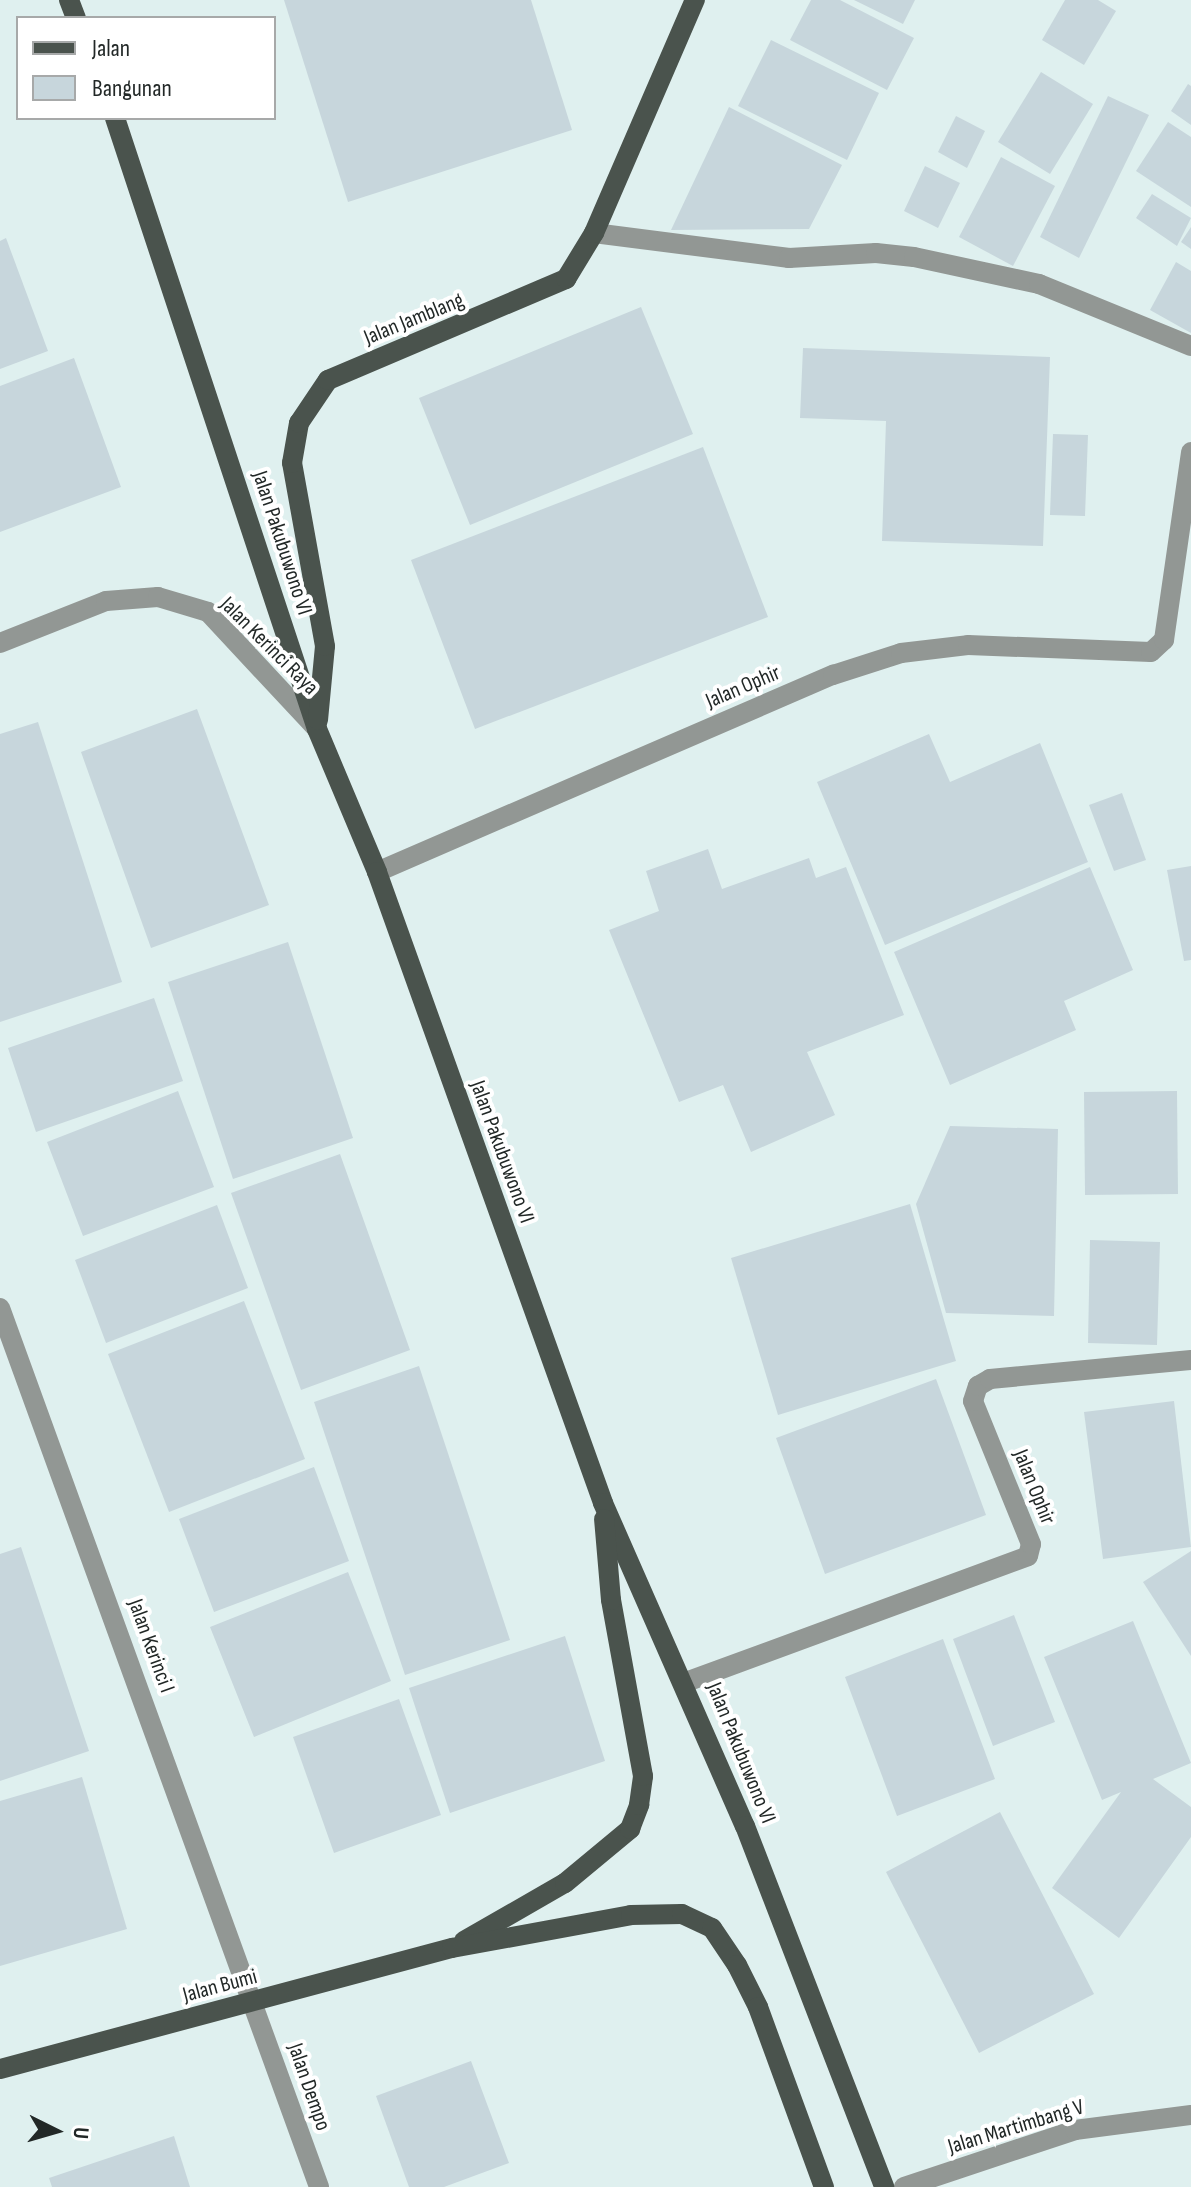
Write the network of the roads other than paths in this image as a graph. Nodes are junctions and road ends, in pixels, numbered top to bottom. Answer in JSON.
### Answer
{"nodes":[{"id":1,"x":695,"y":0,"type":"edge"},
{"id":2,"x":116,"y":120,"type":"edge"},
{"id":3,"x":594,"y":233,"type":"junction"},
{"id":4,"x":1191,"y":346,"type":"edge"},
{"id":5,"x":1191,"y":452,"type":"edge"},
{"id":6,"x":0,"y":643,"type":"edge"},
{"id":7,"x":317,"y":729,"type":"junction"},
{"id":8,"x":377,"y":872,"type":"junction"},
{"id":9,"x":0,"y":1308,"type":"edge"},
{"id":10,"x":1191,"y":1360,"type":"edge"},
{"id":11,"x":603,"y":1503,"type":"junction"},
{"id":12,"x":686,"y":1682,"type":"junction"},
{"id":13,"x":452,"y":1948,"type":"junction"},
{"id":14,"x":254,"y":2002,"type":"junction"},
{"id":15,"x":0,"y":2069,"type":"edge"},
{"id":16,"x":1191,"y":2115,"type":"edge"},
{"id":17,"x":319,"y":2187,"type":"edge"},
{"id":18,"x":824,"y":2187,"type":"edge"},
{"id":19,"x":884,"y":2187,"type":"edge"},
{"id":20,"x":904,"y":2187,"type":"edge"}],
"edges":[{"from":1,"to":3,"type":"main road","name":"Jalan Jamblang"},
{"from":2,"to":7,"type":"main road","name":"Jalan Pakubuwono VI"},
{"from":3,"to":4,"type":"street"},
{"from":3,"to":7,"type":"main road","name":"Jalan Jamblang"},
{"from":5,"to":8,"type":"street","name":"Jalan Ophir"},
{"from":6,"to":7,"type":"street","name":"Jalan Kerinci Raya"},
{"from":7,"to":8,"type":"main road","name":"Jalan Pakubuwono VI"},
{"from":8,"to":11,"type":"main road","name":"Jalan Pakubuwono VI"},
{"from":9,"to":14,"type":"street","name":"Jalan Kerinci I"},
{"from":10,"to":12,"type":"street","name":"Jalan Ophir"},
{"from":11,"to":12,"type":"main road","name":"Jalan Pakubuwono VI"},
{"from":11,"to":13,"type":"main road"},
{"from":12,"to":19,"type":"main road","name":"Jalan Pakubuwono VI"},
{"from":13,"to":14,"type":"main road","name":"Jalan Bumi"},
{"from":13,"to":18,"type":"main road"},
{"from":14,"to":15,"type":"main road","name":"Jalan Bumi"},
{"from":14,"to":17,"type":"street","name":"Jalan Dempo"},
{"from":16,"to":20,"type":"street","name":"Jalan Martimbang V"}]}
